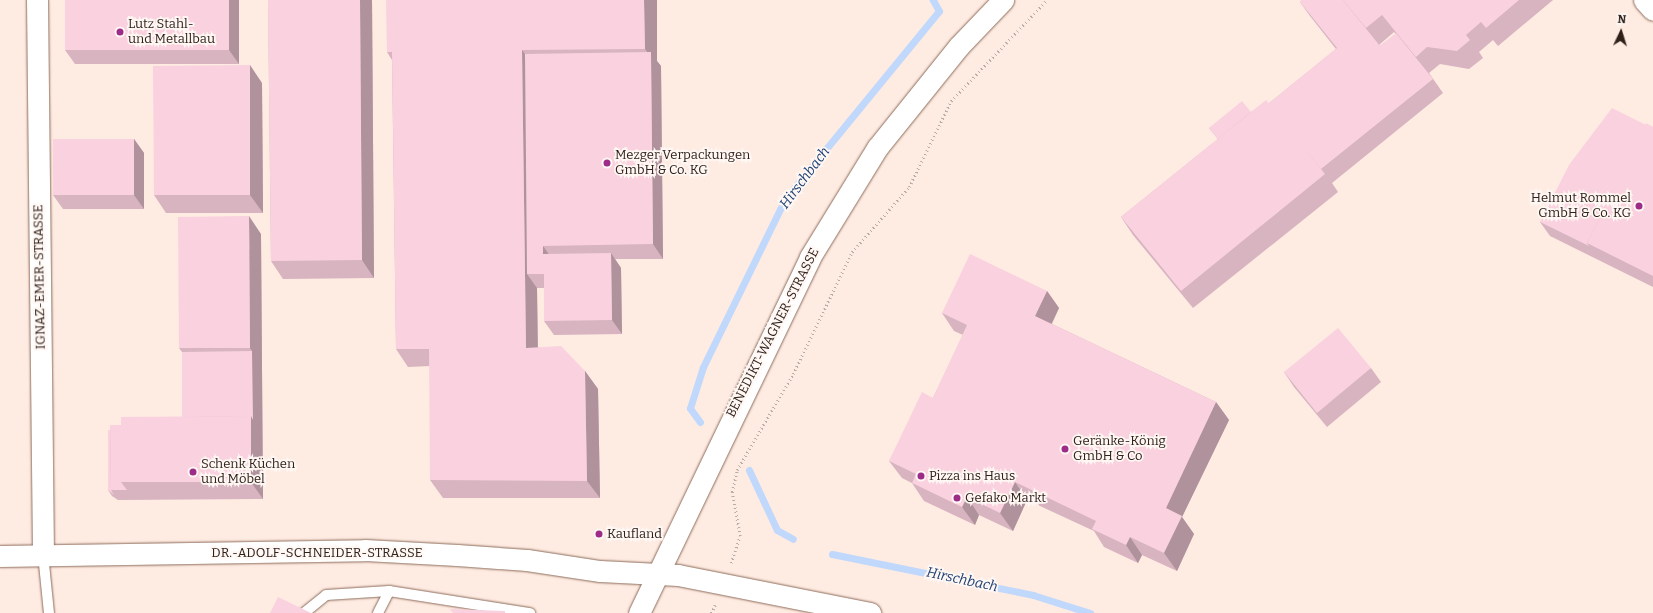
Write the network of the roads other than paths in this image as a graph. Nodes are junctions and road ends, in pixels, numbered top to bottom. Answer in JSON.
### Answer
{"nodes":[{"id":1,"x":36,"y":0,"type":"edge"},
{"id":2,"x":1002,"y":0,"type":"edge"},
{"id":3,"x":1644,"y":0,"type":"edge"},
{"id":4,"x":1653,"y":10,"type":"edge"},
{"id":5,"x":43,"y":554,"type":"junction"},
{"id":6,"x":0,"y":556,"type":"edge"},
{"id":7,"x":657,"y":574,"type":"junction"},
{"id":8,"x":389,"y":591,"type":"junction"},
{"id":9,"x":49,"y":613,"type":"edge"},
{"id":10,"x":304,"y":613,"type":"edge"},
{"id":11,"x":378,"y":613,"type":"edge"},
{"id":12,"x":530,"y":613,"type":"edge"},
{"id":13,"x":640,"y":613,"type":"edge"},
{"id":14,"x":870,"y":613,"type":"edge"}],
"edges":[{"from":1,"to":5,"type":"street","name":"IGNAZ-EMER-STRASSE"},
{"from":2,"to":7,"type":"street","name":"BENEDIKT-WAGNER-STRASSE"},
{"from":3,"to":4,"type":"street"},
{"from":5,"to":6,"type":"street","name":"DR.-ADOLF-SCHNEIDER-STRASSE"},
{"from":5,"to":7,"type":"street","name":"DR.-ADOLF-SCHNEIDER-STRASSE"},
{"from":5,"to":9,"type":"lane"},
{"from":7,"to":13,"type":"street","name":"BENEDIKT-WAGNER-STRASSE"},
{"from":7,"to":14,"type":"street","name":"DR.-ADOLF-SCHNEIDER-STRASSE"},
{"from":8,"to":10,"type":"lane"},
{"from":8,"to":11,"type":"lane"},
{"from":8,"to":12,"type":"lane"}]}
